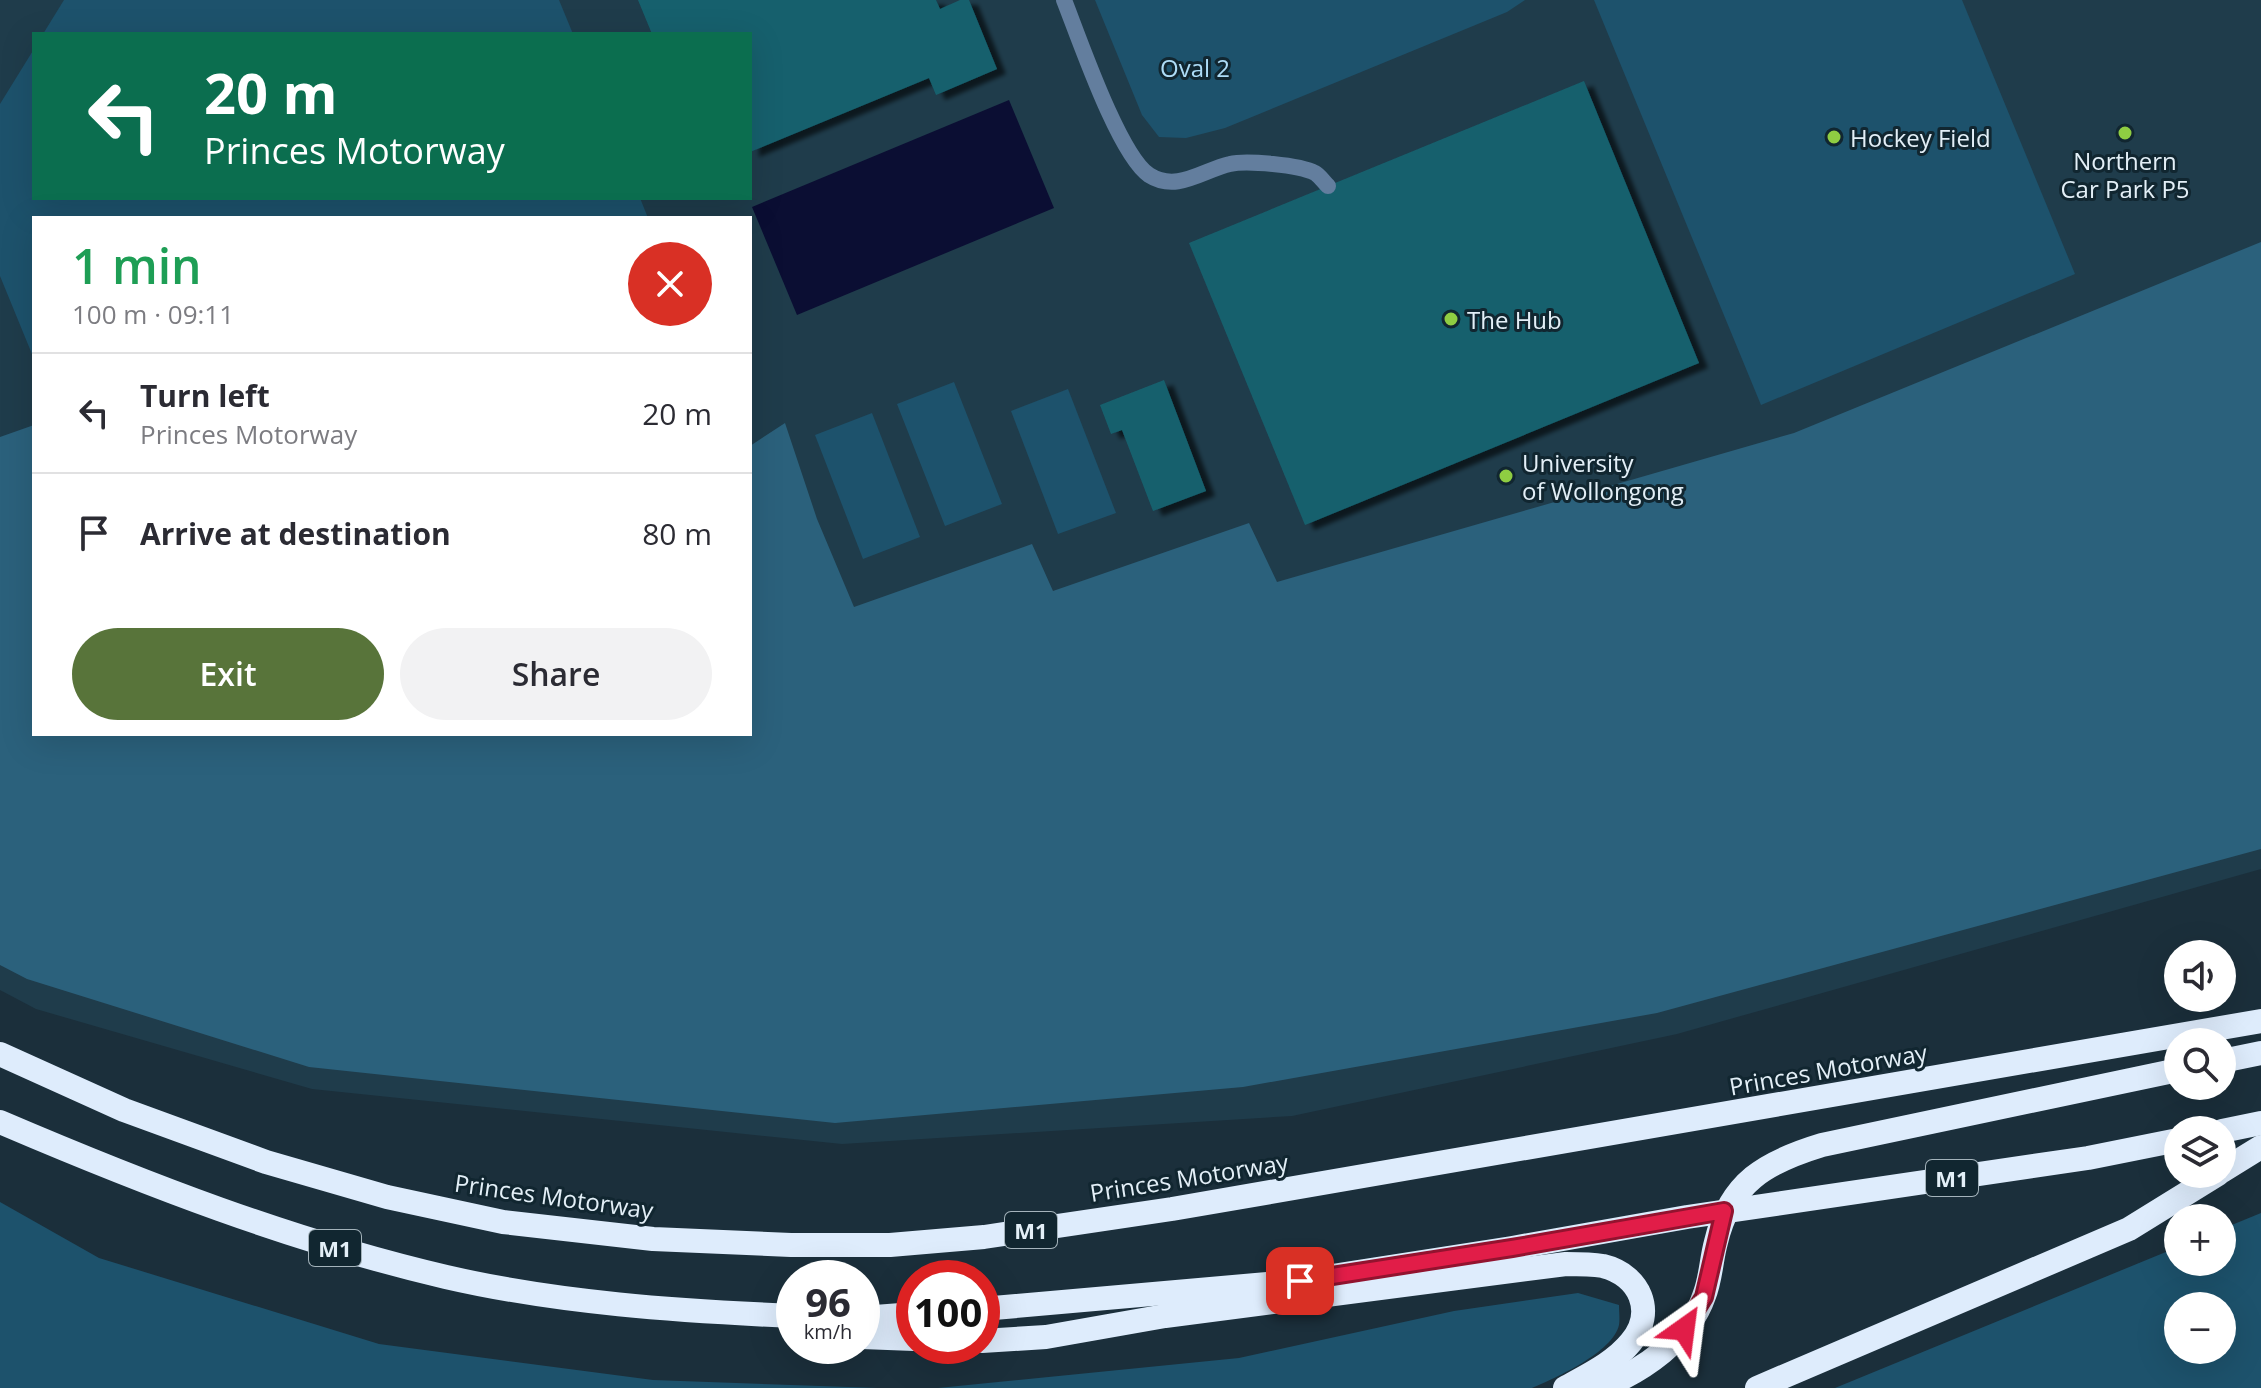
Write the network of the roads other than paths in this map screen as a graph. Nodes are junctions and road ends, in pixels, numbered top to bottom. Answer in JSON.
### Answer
{"nodes":[{"id":1,"x":1064,"y":0,"type":"edge"},
{"id":2,"x":1328,"y":186,"type":"dead end"},
{"id":3,"x":2261,"y":1021,"type":"edge"},
{"id":4,"x":2261,"y":1053,"type":"edge"},
{"id":5,"x":0,"y":1054,"type":"edge"},
{"id":6,"x":2236,"y":1058,"type":"edge"},
{"id":7,"x":2164,"y":1073,"type":"edge"},
{"id":8,"x":0,"y":1122,"type":"edge"},
{"id":9,"x":2261,"y":1123,"type":"edge"},
{"id":10,"x":2236,"y":1128,"type":"edge"},
{"id":11,"x":2164,"y":1143,"type":"edge"},
{"id":12,"x":2261,"y":1147,"type":"edge"},
{"id":13,"x":2236,"y":1163,"type":"edge"},
{"id":14,"x":2196,"y":1188,"type":"edge"},
{"id":15,"x":1724,"y":1211,"type":"junction"},
{"id":16,"x":1000,"y":1307,"type":"edge"},
{"id":17,"x":687,"y":1312,"type":"junction"},
{"id":18,"x":776,"y":1315,"type":"edge"},
{"id":19,"x":776,"y":1324,"type":"edge"},
{"id":20,"x":1000,"y":1340,"type":"edge"},
{"id":21,"x":1565,"y":1388,"type":"edge"},
{"id":22,"x":1601,"y":1388,"type":"edge"},
{"id":23,"x":1757,"y":1388,"type":"edge"}],
"edges":[{"from":1,"to":2,"type":"lane"},
{"from":3,"to":5,"type":"highway","name":"Princes Motorway","number":"M1"},
{"from":4,"to":6,"type":"highway"},
{"from":7,"to":15,"type":"highway"},
{"from":8,"to":17,"type":"highway","number":"M1"},
{"from":9,"to":10,"type":"highway"},
{"from":11,"to":15,"type":"highway","number":"M1"},
{"from":12,"to":13,"type":"highway"},
{"from":14,"to":23,"type":"highway"},
{"from":15,"to":16,"type":"highway","number":"M1"},
{"from":15,"to":22,"type":"highway"},
{"from":17,"to":18,"type":"highway","number":"M1"},
{"from":17,"to":19,"type":"highway"},
{"from":20,"to":21,"type":"highway"}]}
